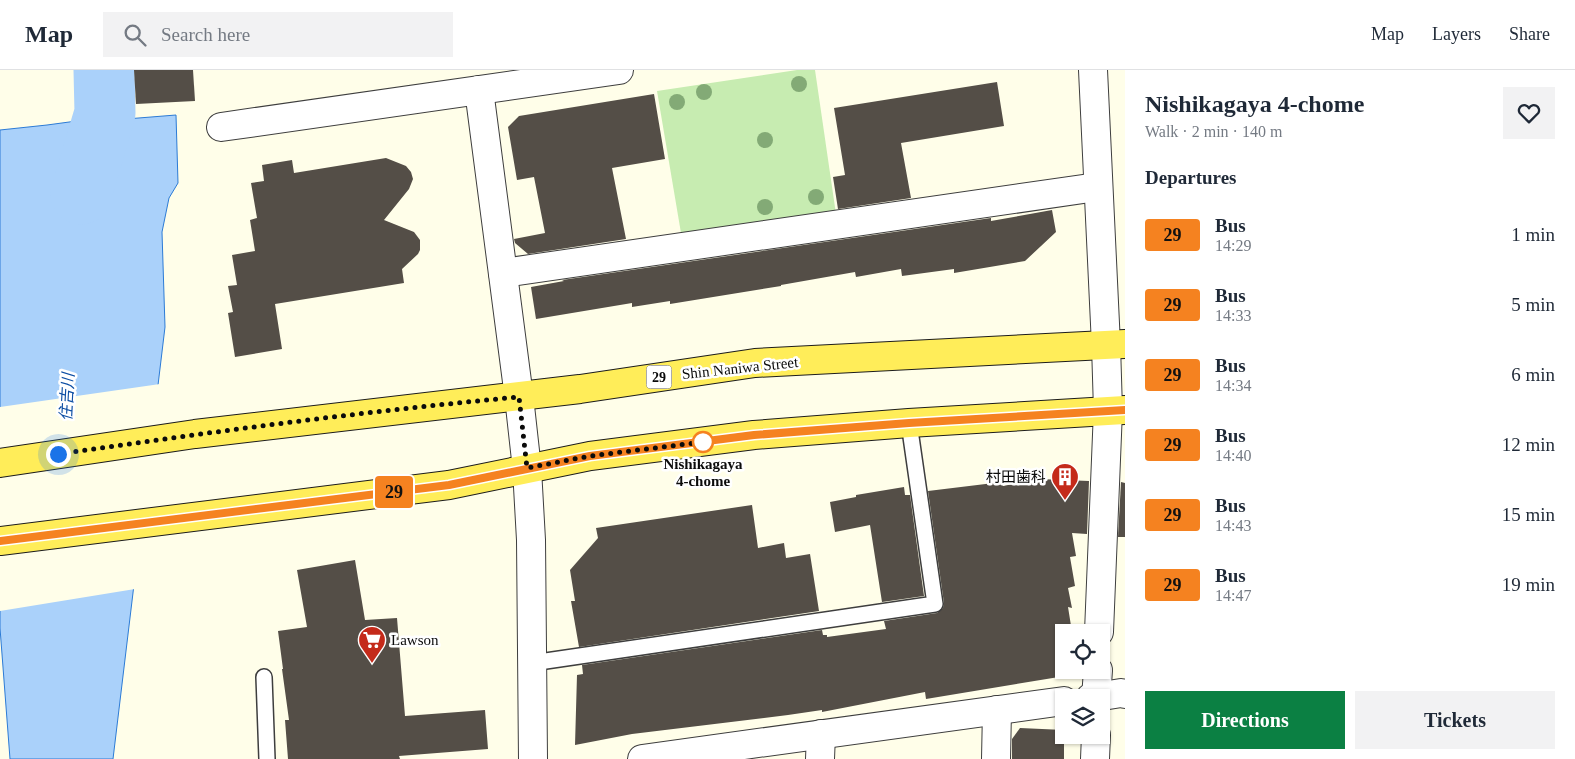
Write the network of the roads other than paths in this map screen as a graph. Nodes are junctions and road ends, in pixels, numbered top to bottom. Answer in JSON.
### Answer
{"nodes":[{"id":1,"x":619,"y":70,"type":"edge"},
{"id":2,"x":1093,"y":70,"type":"edge"},
{"id":3,"x":589,"y":72,"type":"edge"},
{"id":4,"x":479,"y":90,"type":"junction"},
{"id":5,"x":221,"y":127,"type":"dead end"},
{"id":6,"x":1098,"y":187,"type":"junction"},
{"id":7,"x":503,"y":273,"type":"junction"},
{"id":8,"x":1116,"y":345,"type":"edge"},
{"id":9,"x":519,"y":397,"type":"junction"},
{"id":10,"x":1116,"y":410,"type":"edge"},
{"id":11,"x":909,"y":423,"type":"junction"},
{"id":12,"x":0,"y":463,"type":"edge"},
{"id":13,"x":527,"y":468,"type":"junction"},
{"id":14,"x":0,"y":541,"type":"edge"},
{"id":15,"x":1100,"y":624,"type":"edge"},
{"id":16,"x":532,"y":663,"type":"junction"},
{"id":17,"x":264,"y":677,"type":"dead end"},
{"id":18,"x":1125,"y":694,"type":"edge"},
{"id":19,"x":1110,"y":695,"type":"edge"},
{"id":20,"x":1055,"y":702,"type":"edge"},
{"id":21,"x":997,"y":710,"type":"junction"},
{"id":22,"x":1096,"y":744,"type":"edge"},
{"id":23,"x":821,"y":747,"type":"edge"},
{"id":24,"x":725,"y":753,"type":"edge"},
{"id":25,"x":267,"y":759,"type":"edge"},
{"id":26,"x":533,"y":759,"type":"edge"},
{"id":27,"x":642,"y":759,"type":"edge"},
{"id":28,"x":996,"y":759,"type":"edge"},
{"id":29,"x":1095,"y":759,"type":"edge"}],
"edges":[{"from":1,"to":3,"type":"street"},
{"from":2,"to":6,"type":"street"},
{"from":3,"to":4,"type":"street"},
{"from":4,"to":5,"type":"street"},
{"from":4,"to":7,"type":"street"},
{"from":6,"to":7,"type":"street"},
{"from":6,"to":8,"type":"street"},
{"from":7,"to":9,"type":"street"},
{"from":8,"to":9,"type":"main road","name":"Shin Naniwa Street","number":"29"},
{"from":8,"to":10,"type":"street"},
{"from":9,"to":12,"type":"main road","name":"Shin Naniwa Street","number":"29"},
{"from":9,"to":13,"type":"street"},
{"from":10,"to":11,"type":"main road"},
{"from":10,"to":15,"type":"street"},
{"from":11,"to":13,"type":"main road"},
{"from":11,"to":16,"type":"lane"},
{"from":13,"to":14,"type":"main road"},
{"from":13,"to":16,"type":"street"},
{"from":16,"to":26,"type":"street"},
{"from":17,"to":25,"type":"lane"},
{"from":18,"to":19,"type":"street"},
{"from":20,"to":21,"type":"street"},
{"from":21,"to":23,"type":"street"},
{"from":21,"to":28,"type":"street"},
{"from":22,"to":29,"type":"street"},
{"from":23,"to":24,"type":"street"},
{"from":24,"to":27,"type":"street"}]}
